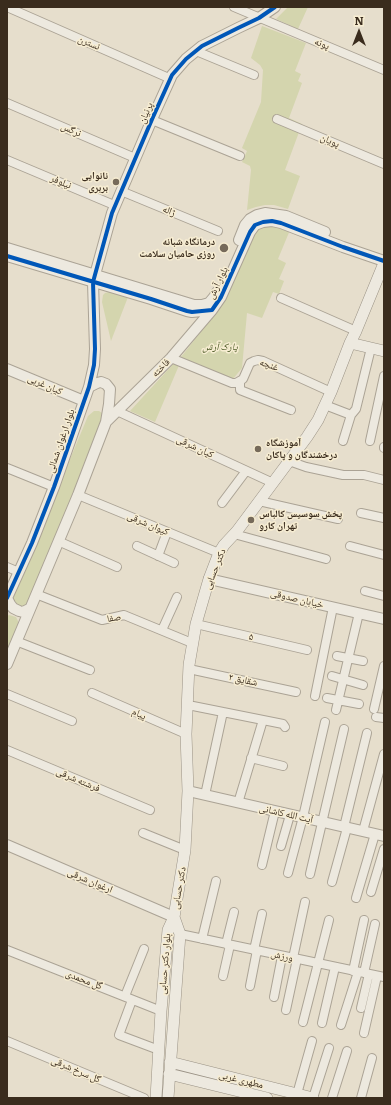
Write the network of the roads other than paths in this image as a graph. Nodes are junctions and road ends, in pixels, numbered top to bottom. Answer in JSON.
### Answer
{"nodes":[{"id":1,"x":234,"y":7,"type":"edge"},
{"id":2,"x":275,"y":7,"type":"edge"},
{"id":3,"x":7,"y":8,"type":"edge"},
{"id":4,"x":259,"y":18,"type":"junction"},
{"id":5,"x":196,"y":51,"type":"junction"},
{"id":6,"x":384,"y":70,"type":"edge"},
{"id":7,"x":254,"y":75,"type":"dead end"},
{"id":8,"x":171,"y":79,"type":"junction"},
{"id":9,"x":7,"y":103,"type":"edge"},
{"id":10,"x":277,"y":118,"type":"dead end"},
{"id":11,"x":152,"y":120,"type":"junction"},
{"id":12,"x":240,"y":156,"type":"dead end"},
{"id":13,"x":135,"y":158,"type":"junction"},
{"id":14,"x":7,"y":160,"type":"edge"},
{"id":15,"x":384,"y":164,"type":"edge"},
{"id":16,"x":120,"y":191,"type":"junction"},
{"id":17,"x":114,"y":205,"type":"junction"},
{"id":18,"x":218,"y":230,"type":"dead end"},
{"id":19,"x":7,"y":248,"type":"edge"},
{"id":20,"x":7,"y":256,"type":"edge"},
{"id":21,"x":373,"y":257,"type":"junction"},
{"id":22,"x":384,"y":262,"type":"edge"},
{"id":23,"x":94,"y":278,"type":"junction"},
{"id":24,"x":281,"y":298,"type":"dead end"},
{"id":25,"x":212,"y":310,"type":"junction"},
{"id":26,"x":187,"y":311,"type":"junction"},
{"id":27,"x":356,"y":331,"type":"junction"},
{"id":28,"x":191,"y":336,"type":"junction"},
{"id":29,"x":350,"y":343,"type":"junction"},
{"id":30,"x":371,"y":348,"type":"junction"},
{"id":31,"x":384,"y":351,"type":"edge"},
{"id":32,"x":171,"y":358,"type":"junction"},
{"id":33,"x":7,"y":369,"type":"edge"},
{"id":34,"x":384,"y":376,"type":"edge"},
{"id":35,"x":240,"y":381,"type":"junction"},
{"id":36,"x":89,"y":387,"type":"junction"},
{"id":37,"x":331,"y":392,"type":"junction"},
{"id":38,"x":84,"y":401,"type":"junction"},
{"id":39,"x":325,"y":405,"type":"junction"},
{"id":40,"x":291,"y":410,"type":"dead end"},
{"id":41,"x":117,"y":412,"type":"junction"},
{"id":42,"x":350,"y":416,"type":"junction"},
{"id":43,"x":106,"y":422,"type":"junction"},
{"id":44,"x":370,"y":440,"type":"dead end"},
{"id":45,"x":343,"y":441,"type":"dead end"},
{"id":46,"x":288,"y":461,"type":"junction"},
{"id":47,"x":7,"y":468,"type":"edge"},
{"id":48,"x":246,"y":471,"type":"junction"},
{"id":49,"x":384,"y":480,"type":"edge"},
{"id":50,"x":273,"y":483,"type":"junction"},
{"id":51,"x":54,"y":487,"type":"junction"},
{"id":52,"x":78,"y":495,"type":"junction"},
{"id":53,"x":259,"y":501,"type":"junction"},
{"id":54,"x":222,"y":503,"type":"dead end"},
{"id":55,"x":360,"y":513,"type":"dead end"},
{"id":56,"x":384,"y":518,"type":"edge"},
{"id":57,"x":338,"y":519,"type":"dead end"},
{"id":58,"x":167,"y":532,"type":"junction"},
{"id":59,"x":234,"y":534,"type":"junction"},
{"id":60,"x":58,"y":541,"type":"junction"},
{"id":61,"x":137,"y":546,"type":"dead end"},
{"id":62,"x":350,"y":546,"type":"dead end"},
{"id":63,"x":219,"y":554,"type":"junction"},
{"id":64,"x":384,"y":555,"type":"edge"},
{"id":65,"x":158,"y":556,"type":"junction"},
{"id":66,"x":326,"y":559,"type":"dead end"},
{"id":67,"x":174,"y":563,"type":"dead end"},
{"id":68,"x":7,"y":567,"type":"edge"},
{"id":69,"x":117,"y":567,"type":"dead end"},
{"id":70,"x":19,"y":572,"type":"junction"},
{"id":71,"x":209,"y":579,"type":"junction"},
{"id":72,"x":365,"y":591,"type":"dead end"},
{"id":73,"x":36,"y":594,"type":"junction"},
{"id":74,"x":384,"y":596,"type":"edge"},
{"id":75,"x":177,"y":597,"type":"dead end"},
{"id":76,"x":7,"y":598,"type":"edge"},
{"id":77,"x":333,"y":607,"type":"junction"},
{"id":78,"x":29,"y":609,"type":"junction"},
{"id":79,"x":7,"y":613,"type":"edge"},
{"id":80,"x":359,"y":613,"type":"junction"},
{"id":81,"x":384,"y":619,"type":"edge"},
{"id":82,"x":196,"y":624,"type":"junction"},
{"id":83,"x":22,"y":628,"type":"junction"},
{"id":84,"x":162,"y":630,"type":"junction"},
{"id":85,"x":16,"y":641,"type":"junction"},
{"id":86,"x":192,"y":643,"type":"junction"},
{"id":87,"x":307,"y":650,"type":"dead end"},
{"id":88,"x":337,"y":656,"type":"dead end"},
{"id":89,"x":348,"y":658,"type":"junction"},
{"id":90,"x":363,"y":661,"type":"dead end"},
{"id":91,"x":7,"y":664,"type":"edge"},
{"id":92,"x":384,"y":666,"type":"edge"},
{"id":93,"x":189,"y":669,"type":"junction"},
{"id":94,"x":90,"y":670,"type":"dead end"},
{"id":95,"x":332,"y":676,"type":"dead end"},
{"id":96,"x":343,"y":679,"type":"junction"},
{"id":97,"x":363,"y":685,"type":"dead end"},
{"id":98,"x":296,"y":692,"type":"dead end"},
{"id":99,"x":92,"y":693,"type":"dead end"},
{"id":100,"x":7,"y":694,"type":"edge"},
{"id":101,"x":315,"y":696,"type":"dead end"},
{"id":102,"x":327,"y":698,"type":"dead end"},
{"id":103,"x":338,"y":700,"type":"junction"},
{"id":104,"x":359,"y":704,"type":"dead end"},
{"id":105,"x":188,"y":705,"type":"junction"},
{"id":106,"x":336,"y":710,"type":"dead end"},
{"id":107,"x":223,"y":712,"type":"junction"},
{"id":108,"x":378,"y":715,"type":"edge"},
{"id":109,"x":72,"y":720,"type":"dead end"},
{"id":110,"x":263,"y":720,"type":"junction"},
{"id":111,"x":325,"y":722,"type":"dead end"},
{"id":112,"x":285,"y":727,"type":"dead end"},
{"id":113,"x":344,"y":729,"type":"dead end"},
{"id":114,"x":367,"y":733,"type":"dead end"},
{"id":115,"x":186,"y":734,"type":"junction"},
{"id":116,"x":7,"y":750,"type":"edge"},
{"id":117,"x":384,"y":754,"type":"edge"},
{"id":118,"x":252,"y":758,"type":"junction"},
{"id":119,"x":283,"y":766,"type":"dead end"},
{"id":120,"x":188,"y":791,"type":"junction"},
{"id":121,"x":205,"y":795,"type":"junction"},
{"id":122,"x":238,"y":803,"type":"junction"},
{"id":123,"x":150,"y":810,"type":"dead end"},
{"id":124,"x":275,"y":811,"type":"junction"},
{"id":125,"x":290,"y":815,"type":"junction"},
{"id":126,"x":303,"y":818,"type":"junction"},
{"id":127,"x":322,"y":822,"type":"junction"},
{"id":128,"x":345,"y":827,"type":"junction"},
{"id":129,"x":363,"y":832,"type":"junction"},
{"id":130,"x":143,"y":833,"type":"dead end"},
{"id":131,"x":381,"y":834,"type":"edge"},
{"id":132,"x":7,"y":845,"type":"edge"},
{"id":133,"x":281,"y":846,"type":"dead end"},
{"id":134,"x":384,"y":849,"type":"edge"},
{"id":135,"x":185,"y":850,"type":"junction"},
{"id":136,"x":262,"y":865,"type":"dead end"},
{"id":137,"x":288,"y":873,"type":"dead end"},
{"id":138,"x":310,"y":874,"type":"dead end"},
{"id":139,"x":216,"y":881,"type":"dead end"},
{"id":140,"x":332,"y":882,"type":"dead end"},
{"id":141,"x":371,"y":892,"type":"dead end"},
{"id":142,"x":356,"y":898,"type":"dead end"},
{"id":143,"x":305,"y":902,"type":"dead end"},
{"id":144,"x":234,"y":912,"type":"dead end"},
{"id":145,"x":262,"y":914,"type":"dead end"},
{"id":146,"x":174,"y":917,"type":"junction"},
{"id":147,"x":329,"y":920,"type":"dead end"},
{"id":148,"x":364,"y":920,"type":"dead end"},
{"id":149,"x":376,"y":924,"type":"dead end"},
{"id":150,"x":180,"y":934,"type":"junction"},
{"id":151,"x":202,"y":939,"type":"junction"},
{"id":152,"x":228,"y":944,"type":"junction"},
{"id":153,"x":144,"y":949,"type":"dead end"},
{"id":154,"x":7,"y":950,"type":"edge"},
{"id":155,"x":255,"y":950,"type":"junction"},
{"id":156,"x":282,"y":956,"type":"junction"},
{"id":157,"x":295,"y":958,"type":"junction"},
{"id":158,"x":318,"y":963,"type":"junction"},
{"id":159,"x":335,"y":967,"type":"junction"},
{"id":160,"x":368,"y":974,"type":"edge"},
{"id":161,"x":223,"y":976,"type":"dead end"},
{"id":162,"x":250,"y":986,"type":"dead end"},
{"id":163,"x":274,"y":997,"type":"dead end"},
{"id":164,"x":129,"y":998,"type":"junction"},
{"id":165,"x":360,"y":1008,"type":"dead end"},
{"id":166,"x":286,"y":1010,"type":"dead end"},
{"id":167,"x":161,"y":1011,"type":"junction"},
{"id":168,"x":303,"y":1022,"type":"dead end"},
{"id":169,"x":322,"y":1023,"type":"dead end"},
{"id":170,"x":341,"y":1024,"type":"dead end"},
{"id":171,"x":364,"y":1033,"type":"dead end"},
{"id":172,"x":7,"y":1041,"type":"edge"},
{"id":173,"x":312,"y":1041,"type":"dead end"},
{"id":174,"x":329,"y":1048,"type":"dead end"},
{"id":175,"x":159,"y":1050,"type":"junction"},
{"id":176,"x":347,"y":1051,"type":"dead end"},
{"id":177,"x":372,"y":1058,"type":"dead end"},
{"id":178,"x":170,"y":1068,"type":"junction"},
{"id":179,"x":193,"y":1074,"type":"junction"},
{"id":180,"x":297,"y":1094,"type":"junction"},
{"id":181,"x":144,"y":1098,"type":"edge"},
{"id":182,"x":156,"y":1098,"type":"edge"},
{"id":183,"x":168,"y":1098,"type":"edge"},
{"id":184,"x":267,"y":1098,"type":"edge"},
{"id":185,"x":313,"y":1098,"type":"edge"},
{"id":186,"x":332,"y":1098,"type":"edge"},
{"id":187,"x":361,"y":1098,"type":"edge"}],
"edges":[{"from":1,"to":4,"type":"street","name":"پونه"},
{"from":2,"to":4,"type":"street","name":"پرنیان"},
{"from":3,"to":8,"type":"street","name":"نسترن"},
{"from":4,"to":5,"type":"street","name":"پرنیان"},
{"from":4,"to":6,"type":"street","name":"پونه"},
{"from":5,"to":7,"type":"street"},
{"from":5,"to":8,"type":"street","name":"پرنیان"},
{"from":8,"to":11,"type":"street","name":"پرنیان"},
{"from":9,"to":13,"type":"street","name":"نرگس"},
{"from":10,"to":15,"type":"street","name":"پویان"},
{"from":11,"to":12,"type":"street"},
{"from":11,"to":13,"type":"street","name":"پرنیان"},
{"from":13,"to":16,"type":"street","name":"پرنیان"},
{"from":14,"to":17,"type":"street","name":"نیلوفر"},
{"from":16,"to":17,"type":"street","name":"پرنیان"},
{"from":16,"to":18,"type":"street","name":"ژاله"},
{"from":17,"to":23,"type":"street","name":"پرنیان"},
{"from":19,"to":23,"type":"street","name":"بلوار آرش"},
{"from":20,"to":23,"type":"street","name":"بلوار آرش"},
{"from":21,"to":22,"type":"street"},
{"from":21,"to":23,"type":"street","name":"بلوار آرش"},
{"from":21,"to":25,"type":"street","name":"بلوار آرش"},
{"from":22,"to":27,"type":"main road","name":"دکتر حسابی"},
{"from":23,"to":26,"type":"street","name":"بلوار آرش"},
{"from":23,"to":36,"type":"street","name":"بلوار ارغوان شمالی"},
{"from":24,"to":27,"type":"street"},
{"from":25,"to":26,"type":"street","name":"بلوار آرش"},
{"from":25,"to":28,"type":"street","name":"فاخته"},
{"from":26,"to":28,"type":"street"},
{"from":27,"to":29,"type":"main road","name":"دکتر حسابی"},
{"from":28,"to":32,"type":"street","name":"فاخته"},
{"from":29,"to":30,"type":"main road"},
{"from":29,"to":37,"type":"main road","name":"دکتر حسابی"},
{"from":30,"to":31,"type":"main road"},
{"from":30,"to":42,"type":"street"},
{"from":32,"to":35,"type":"street"},
{"from":32,"to":41,"type":"street","name":"فاخته"},
{"from":33,"to":38,"type":"street","name":"کیان غربی"},
{"from":34,"to":44,"type":"street"},
{"from":35,"to":37,"type":"street","name":"غنچه"},
{"from":35,"to":40,"type":"street"},
{"from":36,"to":38,"type":"street","name":"بلوار ارغوان شمالی"},
{"from":36,"to":43,"type":"street"},
{"from":37,"to":39,"type":"main road","name":"دکتر حسابی"},
{"from":38,"to":51,"type":"street","name":"بلوار ارغوان شمالی"},
{"from":39,"to":42,"type":"street"},
{"from":39,"to":46,"type":"main road","name":"دکتر حسابی"},
{"from":41,"to":43,"type":"street","name":"فاخته"},
{"from":41,"to":48,"type":"street","name":"کیان شرقی"},
{"from":42,"to":45,"type":"street"},
{"from":43,"to":52,"type":"street"},
{"from":46,"to":49,"type":"street"},
{"from":46,"to":50,"type":"main road","name":"دکتر حسابی"},
{"from":47,"to":51,"type":"street"},
{"from":48,"to":50,"type":"street","name":"کیان شرقی"},
{"from":48,"to":54,"type":"street"},
{"from":50,"to":53,"type":"main road","name":"دکتر حسابی"},
{"from":51,"to":70,"type":"street","name":"بلوار ارغوان شمالی"},
{"from":52,"to":58,"type":"street","name":"کیوان شرقی"},
{"from":52,"to":60,"type":"street"},
{"from":53,"to":57,"type":"street"},
{"from":53,"to":59,"type":"main road","name":"دکتر حسابی"},
{"from":55,"to":56,"type":"street"},
{"from":58,"to":63,"type":"street","name":"کیوان شرقی"},
{"from":58,"to":65,"type":"street"},
{"from":59,"to":63,"type":"main road","name":"دکتر حسابی"},
{"from":59,"to":66,"type":"street"},
{"from":60,"to":69,"type":"street"},
{"from":60,"to":73,"type":"street"},
{"from":61,"to":65,"type":"street"},
{"from":62,"to":64,"type":"street"},
{"from":63,"to":71,"type":"main road","name":"دکتر حسابی"},
{"from":65,"to":67,"type":"street"},
{"from":68,"to":70,"type":"street"},
{"from":70,"to":76,"type":"street","name":"بلوار ارغوان شمالی"},
{"from":71,"to":77,"type":"street","name":"خیابان صدوقی"},
{"from":71,"to":82,"type":"main road","name":"دکتر حسابی"},
{"from":72,"to":74,"type":"street"},
{"from":73,"to":78,"type":"street"},
{"from":73,"to":84,"type":"street","name":"صفا"},
{"from":75,"to":84,"type":"street"},
{"from":76,"to":78,"type":"street"},
{"from":77,"to":80,"type":"street","name":"خیابان صدوقی"},
{"from":77,"to":101,"type":"street"},
{"from":78,"to":83,"type":"street"},
{"from":79,"to":83,"type":"street"},
{"from":80,"to":81,"type":"street","name":"خیابان صدوقی"},
{"from":80,"to":89,"type":"street"},
{"from":82,"to":86,"type":"main road","name":"دکتر حسابی"},
{"from":82,"to":87,"type":"street","name":"۵"},
{"from":83,"to":85,"type":"street"},
{"from":84,"to":86,"type":"street","name":"صفا"},
{"from":85,"to":91,"type":"street"},
{"from":85,"to":94,"type":"street"},
{"from":86,"to":93,"type":"main road","name":"دکتر حسابی"},
{"from":88,"to":89,"type":"street"},
{"from":89,"to":90,"type":"street"},
{"from":89,"to":96,"type":"street"},
{"from":92,"to":108,"type":"street"},
{"from":93,"to":98,"type":"street","name":"شقایق ۲"},
{"from":93,"to":105,"type":"main road","name":"دکتر حسابی"},
{"from":95,"to":96,"type":"street"},
{"from":96,"to":97,"type":"street"},
{"from":96,"to":103,"type":"street"},
{"from":99,"to":115,"type":"street","name":"پیام"},
{"from":100,"to":109,"type":"street"},
{"from":102,"to":103,"type":"street"},
{"from":103,"to":104,"type":"street"},
{"from":103,"to":106,"type":"street"},
{"from":105,"to":107,"type":"street"},
{"from":105,"to":115,"type":"main road","name":"دکتر حسابی"},
{"from":107,"to":110,"type":"street"},
{"from":107,"to":121,"type":"street"},
{"from":110,"to":112,"type":"street"},
{"from":110,"to":118,"type":"street"},
{"from":111,"to":126,"type":"street"},
{"from":113,"to":127,"type":"street"},
{"from":114,"to":128,"type":"street"},
{"from":115,"to":120,"type":"main road","name":"دکتر حسابی"},
{"from":116,"to":123,"type":"street","name":"فرشته شرقی"},
{"from":117,"to":129,"type":"street"},
{"from":118,"to":119,"type":"street"},
{"from":118,"to":122,"type":"street"},
{"from":120,"to":121,"type":"street","name":"آیت الله کاشانی"},
{"from":120,"to":135,"type":"main road","name":"دکتر حسابی"},
{"from":121,"to":122,"type":"street","name":"آیت الله کاشانی"},
{"from":122,"to":124,"type":"street","name":"آیت الله کاشانی"},
{"from":124,"to":125,"type":"street","name":"آیت الله کاشانی"},
{"from":124,"to":136,"type":"street"},
{"from":125,"to":126,"type":"street","name":"آیت الله کاشانی"},
{"from":125,"to":133,"type":"street"},
{"from":126,"to":127,"type":"street","name":"آیت الله کاشانی"},
{"from":126,"to":137,"type":"street"},
{"from":127,"to":128,"type":"street","name":"آیت الله کاشانی"},
{"from":127,"to":138,"type":"street"},
{"from":128,"to":129,"type":"street","name":"آیت الله کاشانی"},
{"from":128,"to":140,"type":"street"},
{"from":129,"to":131,"type":"street","name":"آیت الله کاشانی"},
{"from":130,"to":135,"type":"street"},
{"from":131,"to":142,"type":"street"},
{"from":132,"to":146,"type":"street","name":"ارغوان شرقی"},
{"from":134,"to":141,"type":"street"},
{"from":135,"to":146,"type":"main road","name":"دکتر حسابی"},
{"from":139,"to":151,"type":"street"},
{"from":143,"to":157,"type":"street"},
{"from":144,"to":152,"type":"street"},
{"from":145,"to":155,"type":"street"},
{"from":146,"to":150,"type":"main road","name":"بلوار دکتر حسابی"},
{"from":146,"to":167,"type":"main road","name":"بلوار دکتر حسابی"},
{"from":147,"to":158,"type":"street"},
{"from":148,"to":160,"type":"street"},
{"from":149,"to":160,"type":"street"},
{"from":150,"to":151,"type":"street","name":"ورزش"},
{"from":150,"to":178,"type":"main road","name":"بلوار دکتر حسابی"},
{"from":151,"to":152,"type":"street","name":"ورزش"},
{"from":152,"to":155,"type":"street","name":"ورزش"},
{"from":152,"to":161,"type":"street"},
{"from":153,"to":164,"type":"street"},
{"from":154,"to":164,"type":"street","name":"گل محمدی"},
{"from":155,"to":156,"type":"street","name":"ورزش"},
{"from":155,"to":162,"type":"street"},
{"from":156,"to":157,"type":"street","name":"ورزش"},
{"from":156,"to":163,"type":"street"},
{"from":157,"to":158,"type":"street","name":"ورزش"},
{"from":157,"to":166,"type":"street"},
{"from":158,"to":159,"type":"street","name":"ورزش"},
{"from":158,"to":168,"type":"street"},
{"from":159,"to":160,"type":"street","name":"ورزش"},
{"from":159,"to":169,"type":"street"},
{"from":160,"to":165,"type":"street"},
{"from":160,"to":170,"type":"street"},
{"from":160,"to":171,"type":"street"},
{"from":164,"to":167,"type":"street","name":"گل محمدی"},
{"from":164,"to":175,"type":"street"},
{"from":167,"to":175,"type":"main road","name":"بلوار دکتر حسابی"},
{"from":172,"to":181,"type":"street","name":"گل سرخ شرقی"},
{"from":173,"to":180,"type":"street"},
{"from":174,"to":185,"type":"street"},
{"from":175,"to":182,"type":"main road","name":"بلوار دکتر حسابی"},
{"from":176,"to":186,"type":"street"},
{"from":177,"to":187,"type":"street"},
{"from":178,"to":179,"type":"main road","name":"مطهری غربی"},
{"from":178,"to":183,"type":"main road","name":"بلوار دکتر حسابی"},
{"from":179,"to":180,"type":"main road","name":"مطهری غربی"},
{"from":179,"to":184,"type":"main road","name":"مطهری غربی"},
{"from":180,"to":185,"type":"main road","name":"مطهری غربی"}]}
